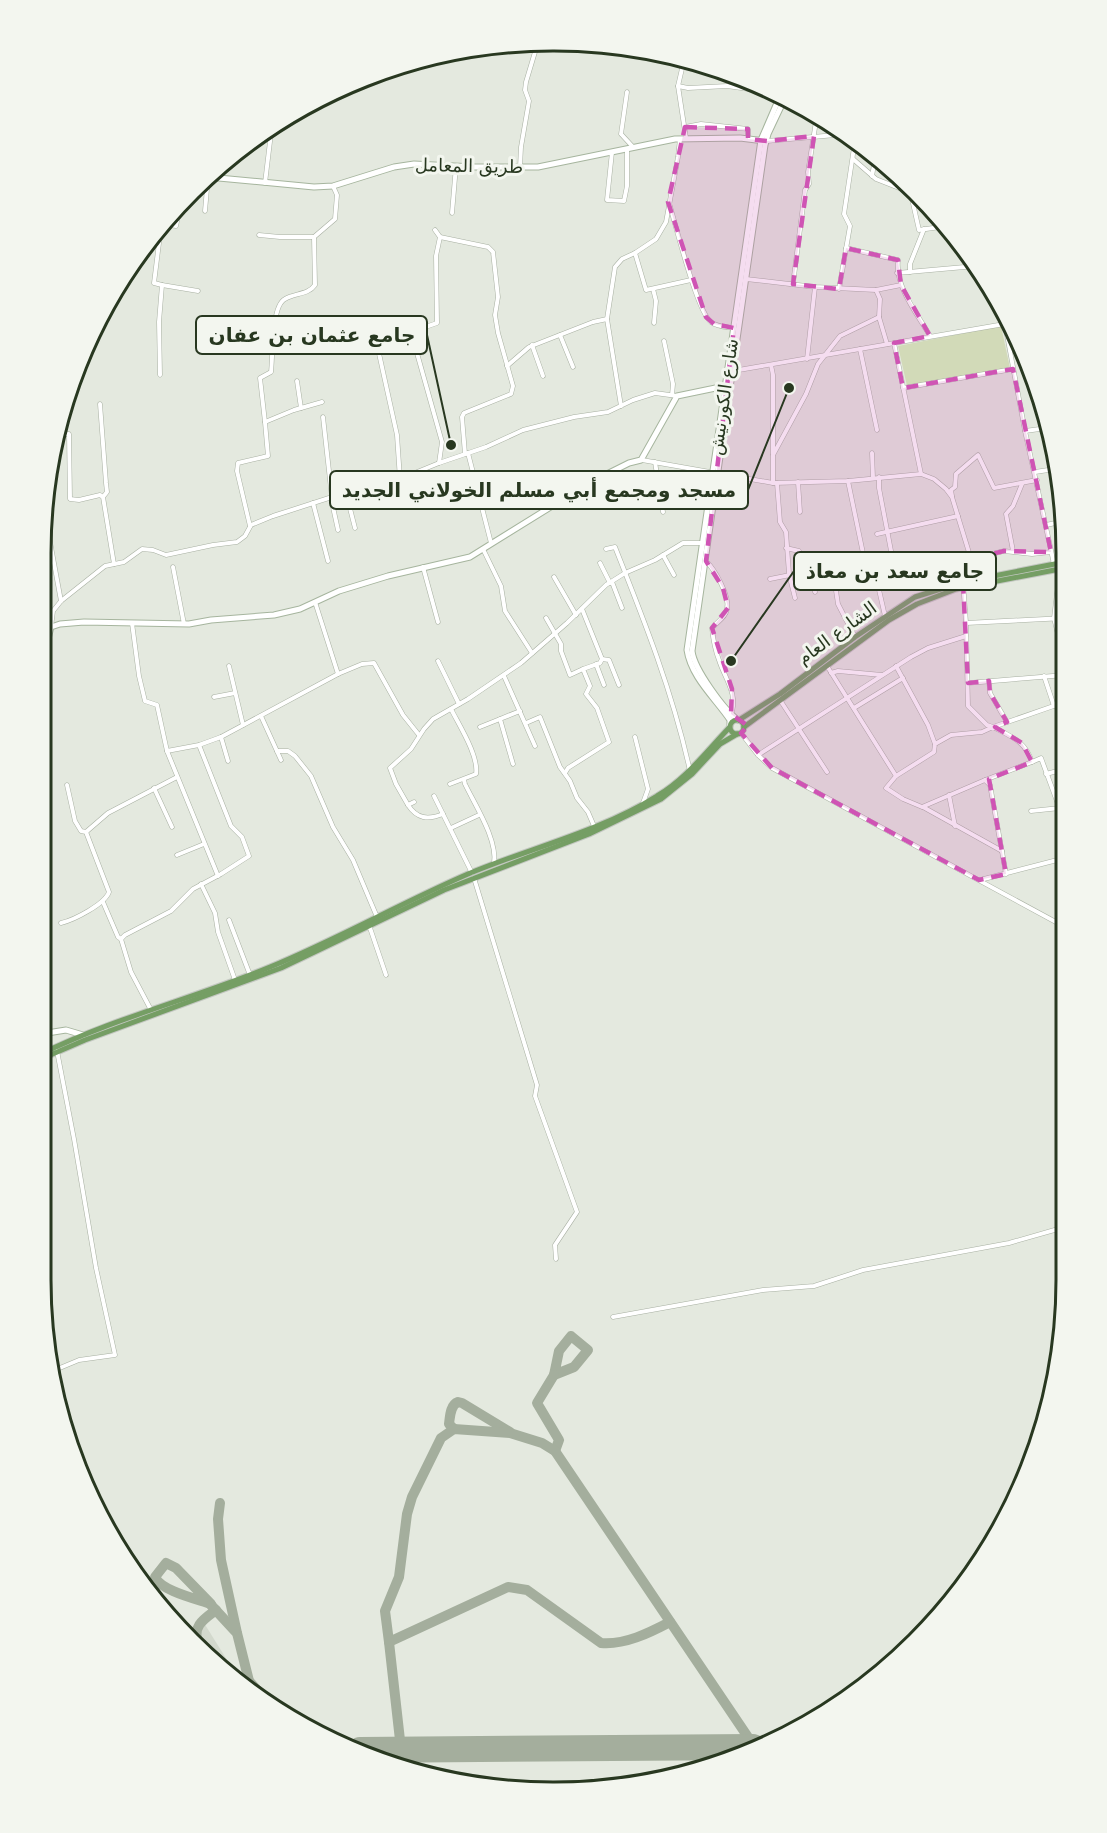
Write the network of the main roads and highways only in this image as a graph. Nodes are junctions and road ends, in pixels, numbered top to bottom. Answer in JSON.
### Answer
{"nodes":[{"id":1,"x":777,"y":104,"type":"edge"},
{"id":2,"x":781,"y":106,"type":"edge"},
{"id":3,"x":764,"y":141,"type":"junction"},
{"id":4,"x":219,"y":178,"type":"edge"},
{"id":5,"x":730,"y":371,"type":"junction"},
{"id":6,"x":728,"y":385,"type":"junction"},
{"id":7,"x":715,"y":472,"type":"junction"},
{"id":8,"x":1056,"y":569,"type":"edge"},
{"id":9,"x":963,"y":585,"type":"junction"},
{"id":10,"x":51,"y":627,"type":"edge"},
{"id":11,"x":781,"y":697,"type":"junction"},
{"id":12,"x":739,"y":720,"type":"junction"},
{"id":13,"x":729,"y":726,"type":"junction"},
{"id":14,"x":740,"y":731,"type":"junction"},
{"id":15,"x":640,"y":807,"type":"junction"},
{"id":16,"x":512,"y":860,"type":"junction"},
{"id":17,"x":473,"y":875,"type":"junction"},
{"id":18,"x":368,"y":924,"type":"junction"},
{"id":19,"x":270,"y":970,"type":"junction"},
{"id":20,"x":185,"y":1001,"type":"junction"},
{"id":21,"x":51,"y":1032,"type":"edge"},
{"id":22,"x":84,"y":1038,"type":"junction"},
{"id":23,"x":51,"y":1050,"type":"edge"},
{"id":24,"x":51,"y":1054,"type":"edge"}],
"edges":[{"from":1,"to":3,"type":"main road","name":"شارع الكورنيش"},
{"from":2,"to":3,"type":"main road","name":"شارع الكورنيش"},
{"from":3,"to":4,"type":"main road","name":"طريق المعامل"},
{"from":3,"to":5,"type":"main road","name":"شارع الكورنيش"},
{"from":3,"to":5,"type":"main road","name":"شارع الكورنيش"},
{"from":5,"to":6,"type":"main road","name":"شارع الكورنيش"},
{"from":6,"to":7,"type":"main road","name":"شارع الكورنيش"},
{"from":6,"to":10,"type":"main road"},
{"from":7,"to":12,"type":"main road","name":"شارع الكورنيش"},
{"from":7,"to":13,"type":"main road","name":"شارع الكورنيش"},
{"from":8,"to":9,"type":"main road","name":"الشارع العام"},
{"from":9,"to":11,"type":"main road","name":"الشارع العام"},
{"from":9,"to":11,"type":"main road","name":"الشارع العام"},
{"from":11,"to":12,"type":"main road","name":"الشارع العام"},
{"from":11,"to":14,"type":"main road","name":"الشارع العام"},
{"from":12,"to":13,"type":"main road","name":"الشارع العام"},
{"from":12,"to":14,"type":"main road"},
{"from":13,"to":14,"type":"main road"},
{"from":13,"to":15,"type":"main road","name":"الشارع العام"},
{"from":14,"to":15,"type":"main road","name":"الشارع العام"},
{"from":15,"to":16,"type":"main road"},
{"from":15,"to":16,"type":"main road"},
{"from":16,"to":17,"type":"main road"},
{"from":16,"to":17,"type":"main road"},
{"from":17,"to":18,"type":"main road"},
{"from":17,"to":18,"type":"main road"},
{"from":18,"to":19,"type":"main road"},
{"from":19,"to":20,"type":"main road"},
{"from":19,"to":20,"type":"main road"},
{"from":20,"to":22,"type":"main road"},
{"from":20,"to":22,"type":"main road"},
{"from":21,"to":22,"type":"main road"},
{"from":22,"to":23,"type":"main road"},
{"from":22,"to":24,"type":"main road"}]}
